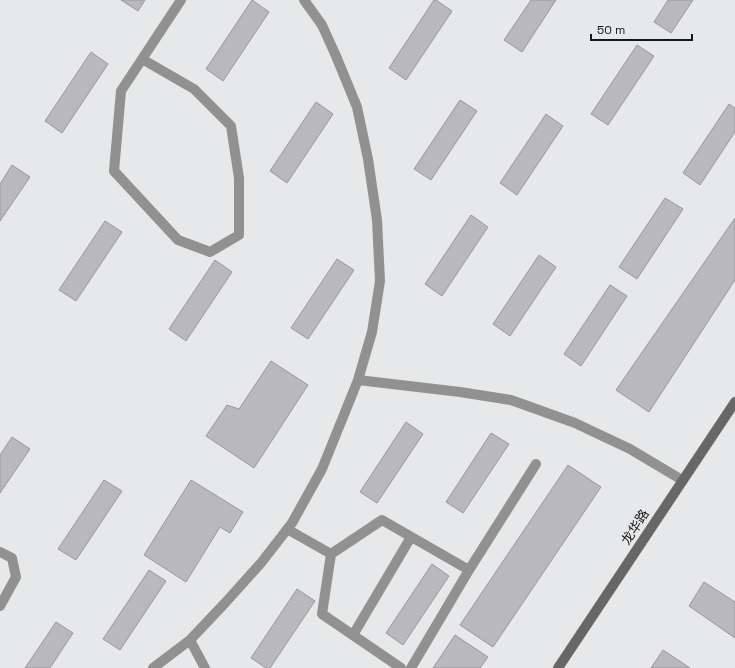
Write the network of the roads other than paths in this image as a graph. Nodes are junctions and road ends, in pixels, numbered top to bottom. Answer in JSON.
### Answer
{"nodes":[{"id":1,"x":181,"y":0,"type":"edge"},
{"id":2,"x":304,"y":0,"type":"edge"},
{"id":3,"x":142,"y":59,"type":"junction"},
{"id":4,"x":358,"y":380,"type":"junction"},
{"id":5,"x":735,"y":402,"type":"edge"},
{"id":6,"x":536,"y":464,"type":"dead end"},
{"id":7,"x":682,"y":480,"type":"junction"},
{"id":8,"x":287,"y":529,"type":"junction"},
{"id":9,"x":411,"y":537,"type":"junction"},
{"id":10,"x":0,"y":552,"type":"edge"},
{"id":11,"x":331,"y":554,"type":"junction"},
{"id":12,"x":469,"y":570,"type":"junction"},
{"id":13,"x":0,"y":606,"type":"edge"},
{"id":14,"x":353,"y":635,"type":"junction"},
{"id":15,"x":190,"y":640,"type":"junction"},
{"id":16,"x":153,"y":668,"type":"edge"},
{"id":17,"x":205,"y":668,"type":"edge"},
{"id":18,"x":401,"y":668,"type":"edge"},
{"id":19,"x":411,"y":668,"type":"edge"},
{"id":20,"x":558,"y":668,"type":"edge"}],
"edges":[{"from":1,"to":3,"type":"street"},
{"from":2,"to":4,"type":"street"},
{"from":3,"to":3,"type":"street"},
{"from":4,"to":7,"type":"street"},
{"from":4,"to":8,"type":"street"},
{"from":5,"to":7,"type":"main road","name":"龙华路"},
{"from":6,"to":12,"type":"street"},
{"from":7,"to":20,"type":"main road","name":"龙华路"},
{"from":8,"to":11,"type":"street"},
{"from":8,"to":15,"type":"street"},
{"from":9,"to":11,"type":"street"},
{"from":9,"to":12,"type":"street"},
{"from":9,"to":14,"type":"street"},
{"from":10,"to":13,"type":"street"},
{"from":11,"to":14,"type":"street"},
{"from":12,"to":19,"type":"street"},
{"from":14,"to":18,"type":"street"},
{"from":15,"to":16,"type":"street"},
{"from":15,"to":17,"type":"street"}]}
